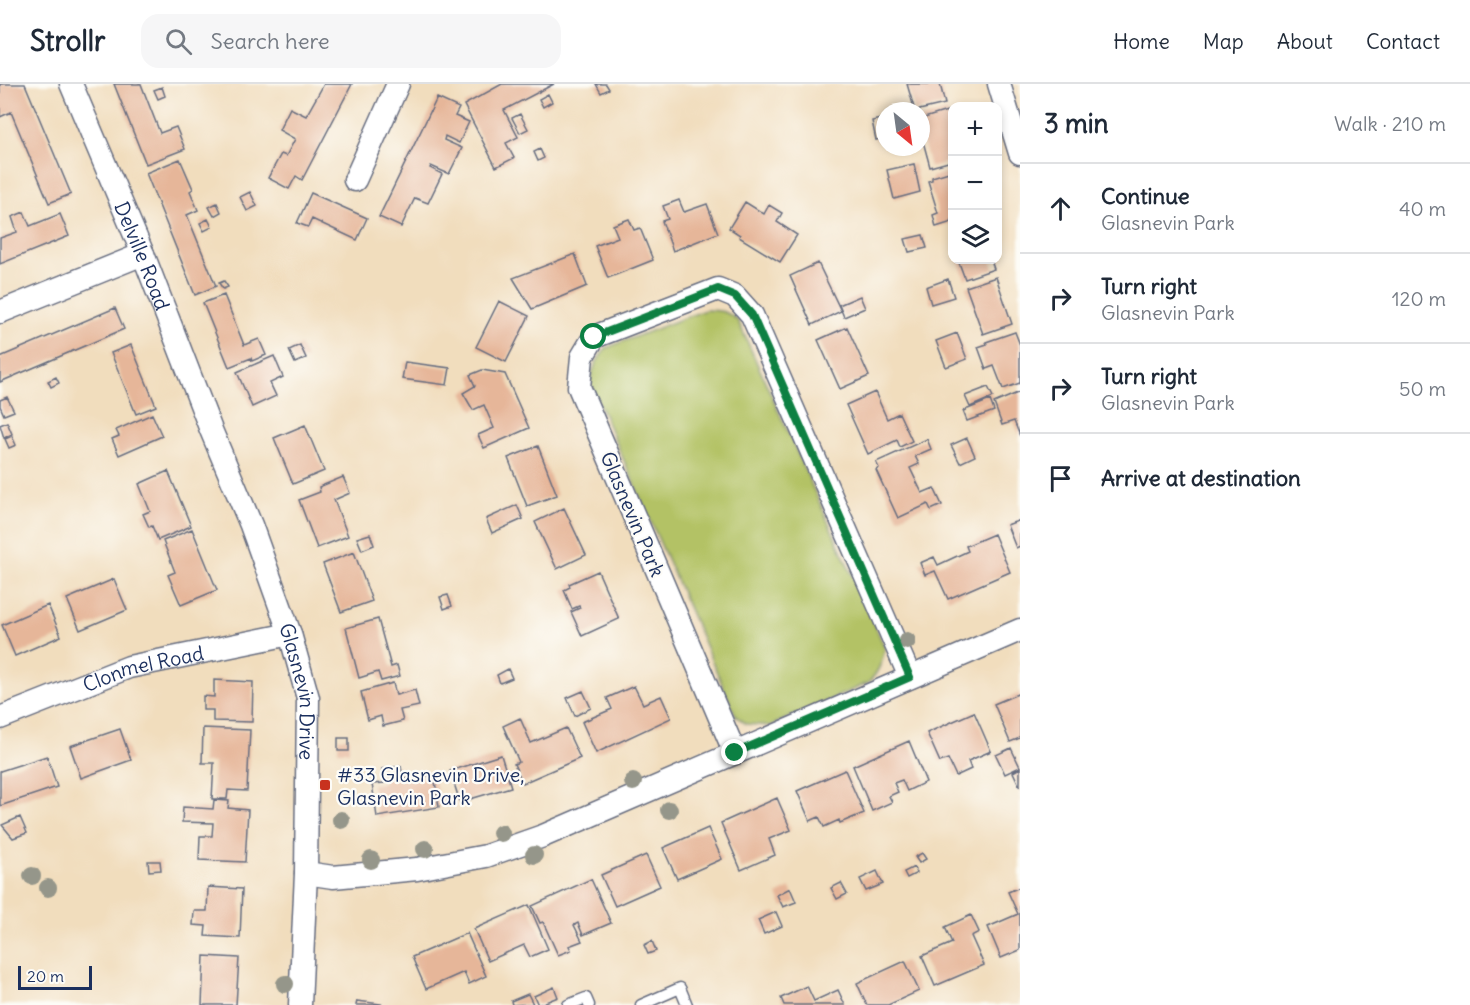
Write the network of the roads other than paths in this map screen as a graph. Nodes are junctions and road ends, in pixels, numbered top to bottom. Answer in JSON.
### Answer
{"nodes":[{"id":1,"x":71,"y":84,"type":"edge"},
{"id":2,"x":398,"y":84,"type":"edge"},
{"id":3,"x":999,"y":84,"type":"edge"},
{"id":4,"x":1020,"y":153,"type":"edge"},
{"id":5,"x":355,"y":180,"type":"dead end"},
{"id":6,"x":143,"y":254,"type":"junction"},
{"id":7,"x":0,"y":312,"type":"edge"},
{"id":8,"x":211,"y":430,"type":"joint"},
{"id":9,"x":1020,"y":630,"type":"edge"},
{"id":10,"x":290,"y":634,"type":"junction"},
{"id":11,"x":910,"y":677,"type":"junction"},
{"id":12,"x":0,"y":718,"type":"edge"},
{"id":13,"x":735,"y":753,"type":"junction"},
{"id":14,"x":306,"y":873,"type":"junction"},
{"id":15,"x":300,"y":1005,"type":"edge"},
{"id":16,"x":568,"y":1005,"type":"edge"},
{"id":17,"x":589,"y":1005,"type":"edge"},
{"id":18,"x":641,"y":1005,"type":"edge"},
{"id":19,"x":687,"y":1005,"type":"edge"}],
"edges":[{"from":1,"to":6,"type":"street","name":"Delville Road"},
{"from":2,"to":5,"type":"street"},
{"from":3,"to":4,"type":"street"},
{"from":6,"to":7,"type":"street"},
{"from":6,"to":8,"type":"street","name":"Delville Road"},
{"from":8,"to":10,"type":"street","name":"Glasnevin Drive"},
{"from":9,"to":11,"type":"street"},
{"from":10,"to":12,"type":"street","name":"Clonmel Road"},
{"from":10,"to":14,"type":"street","name":"Glasnevin Drive"},
{"from":11,"to":13,"type":"street"},
{"from":11,"to":13,"type":"street","name":"Glasnevin Park"},
{"from":13,"to":14,"type":"street"},
{"from":14,"to":15,"type":"street","name":"Glasnevin Drive"},
{"from":16,"to":17,"type":"lane"},
{"from":18,"to":19,"type":"lane"}]}
